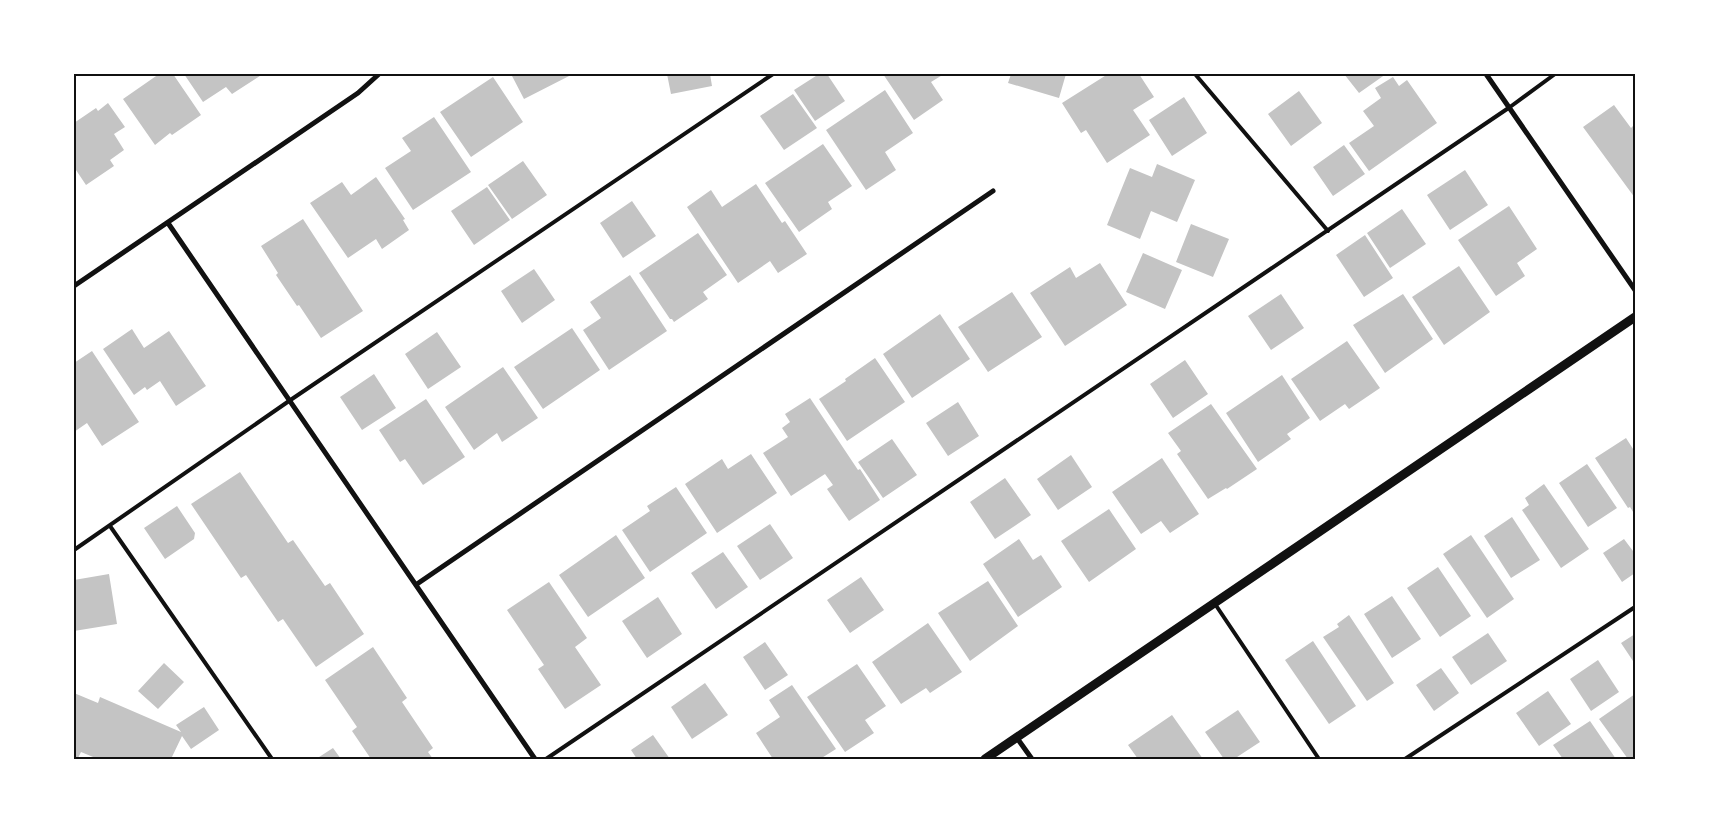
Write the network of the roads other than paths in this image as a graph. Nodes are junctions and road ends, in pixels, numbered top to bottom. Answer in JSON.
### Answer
{"nodes":[{"id":1,"x":379,"y":74,"type":"edge"},
{"id":2,"x":773,"y":74,"type":"edge"},
{"id":3,"x":1195,"y":74,"type":"edge"},
{"id":4,"x":1486,"y":74,"type":"edge"},
{"id":5,"x":1556,"y":74,"type":"edge"},
{"id":6,"x":1510,"y":108,"type":"junction"},
{"id":7,"x":993,"y":191,"type":"dead end"},
{"id":8,"x":168,"y":224,"type":"junction"},
{"id":9,"x":1328,"y":231,"type":"junction"},
{"id":10,"x":74,"y":286,"type":"edge"},
{"id":11,"x":1635,"y":290,"type":"edge"},
{"id":12,"x":1635,"y":317,"type":"edge"},
{"id":13,"x":289,"y":400,"type":"junction"},
{"id":14,"x":110,"y":526,"type":"junction"},
{"id":15,"x":74,"y":550,"type":"edge"},
{"id":16,"x":416,"y":584,"type":"junction"},
{"id":17,"x":1215,"y":604,"type":"junction"},
{"id":18,"x":1635,"y":606,"type":"edge"},
{"id":19,"x":1017,"y":738,"type":"junction"},
{"id":20,"x":272,"y":759,"type":"edge"},
{"id":21,"x":535,"y":759,"type":"edge"},
{"id":22,"x":546,"y":759,"type":"edge"},
{"id":23,"x":985,"y":759,"type":"edge"},
{"id":24,"x":1032,"y":759,"type":"edge"},
{"id":25,"x":1319,"y":759,"type":"edge"},
{"id":26,"x":1405,"y":759,"type":"edge"}],
"edges":[{"from":1,"to":8,"type":"street"},
{"from":2,"to":13,"type":"lane"},
{"from":3,"to":9,"type":"lane"},
{"from":4,"to":6,"type":"street"},
{"from":5,"to":6,"type":"lane"},
{"from":6,"to":9,"type":"lane"},
{"from":6,"to":11,"type":"street"},
{"from":7,"to":16,"type":"street"},
{"from":8,"to":10,"type":"street"},
{"from":8,"to":13,"type":"street"},
{"from":9,"to":22,"type":"lane"},
{"from":12,"to":17,"type":"street"},
{"from":13,"to":14,"type":"lane"},
{"from":13,"to":16,"type":"street"},
{"from":14,"to":15,"type":"lane"},
{"from":14,"to":20,"type":"lane"},
{"from":16,"to":21,"type":"street"},
{"from":17,"to":19,"type":"street"},
{"from":17,"to":25,"type":"lane"},
{"from":18,"to":26,"type":"lane"},
{"from":19,"to":23,"type":"street"},
{"from":19,"to":24,"type":"street"}]}
